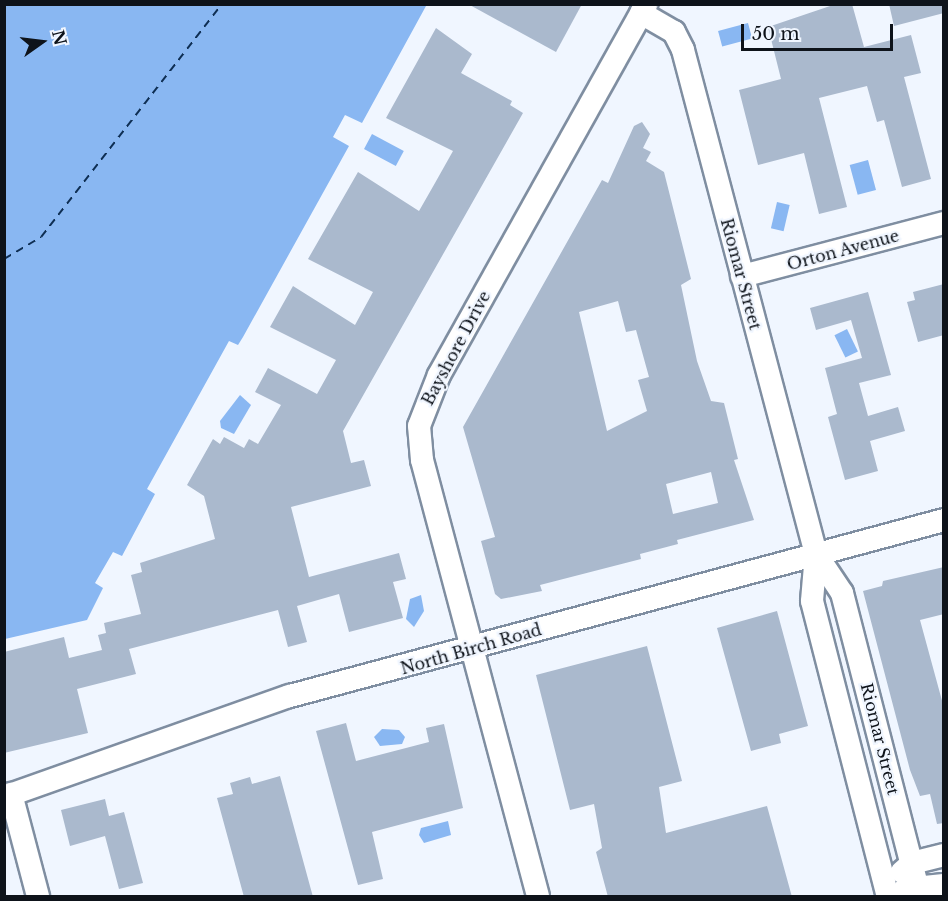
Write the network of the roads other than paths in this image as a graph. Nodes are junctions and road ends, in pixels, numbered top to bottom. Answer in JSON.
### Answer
{"nodes":[{"id":1,"x":644,"y":9,"type":"edge"},
{"id":2,"x":944,"y":223,"type":"edge"},
{"id":3,"x":742,"y":276,"type":"junction"},
{"id":4,"x":944,"y":520,"type":"edge"},
{"id":5,"x":816,"y":554,"type":"junction"},
{"id":6,"x":474,"y":649,"type":"junction"},
{"id":7,"x":8,"y":796,"type":"edge"},
{"id":8,"x":944,"y":855,"type":"edge"},
{"id":9,"x":912,"y":863,"type":"junction"},
{"id":10,"x":944,"y":885,"type":"edge"},
{"id":11,"x":887,"y":892,"type":"edge"},
{"id":12,"x":920,"y":894,"type":"edge"},
{"id":13,"x":38,"y":897,"type":"edge"},
{"id":14,"x":538,"y":897,"type":"edge"}],
"edges":[{"from":1,"to":3,"type":"street","name":"Riomar Street"},
{"from":1,"to":6,"type":"street","name":"Bayshore Drive"},
{"from":2,"to":3,"type":"street","name":"Orton Avenue"},
{"from":3,"to":5,"type":"street","name":"Riomar Street"},
{"from":4,"to":5,"type":"street","name":"North Birch Road"},
{"from":5,"to":6,"type":"street","name":"North Birch Road"},
{"from":5,"to":9,"type":"street","name":"Riomar Street"},
{"from":5,"to":11,"type":"street","name":"Riomar Street"},
{"from":6,"to":7,"type":"street","name":"North Birch Road"},
{"from":6,"to":14,"type":"street","name":"Bayshore Drive"},
{"from":7,"to":13,"type":"street"},
{"from":8,"to":9,"type":"street"},
{"from":9,"to":11,"type":"street"},
{"from":9,"to":12,"type":"street","name":"Riomar Street"},
{"from":10,"to":12,"type":"street"},
{"from":11,"to":12,"type":"street"}]}
